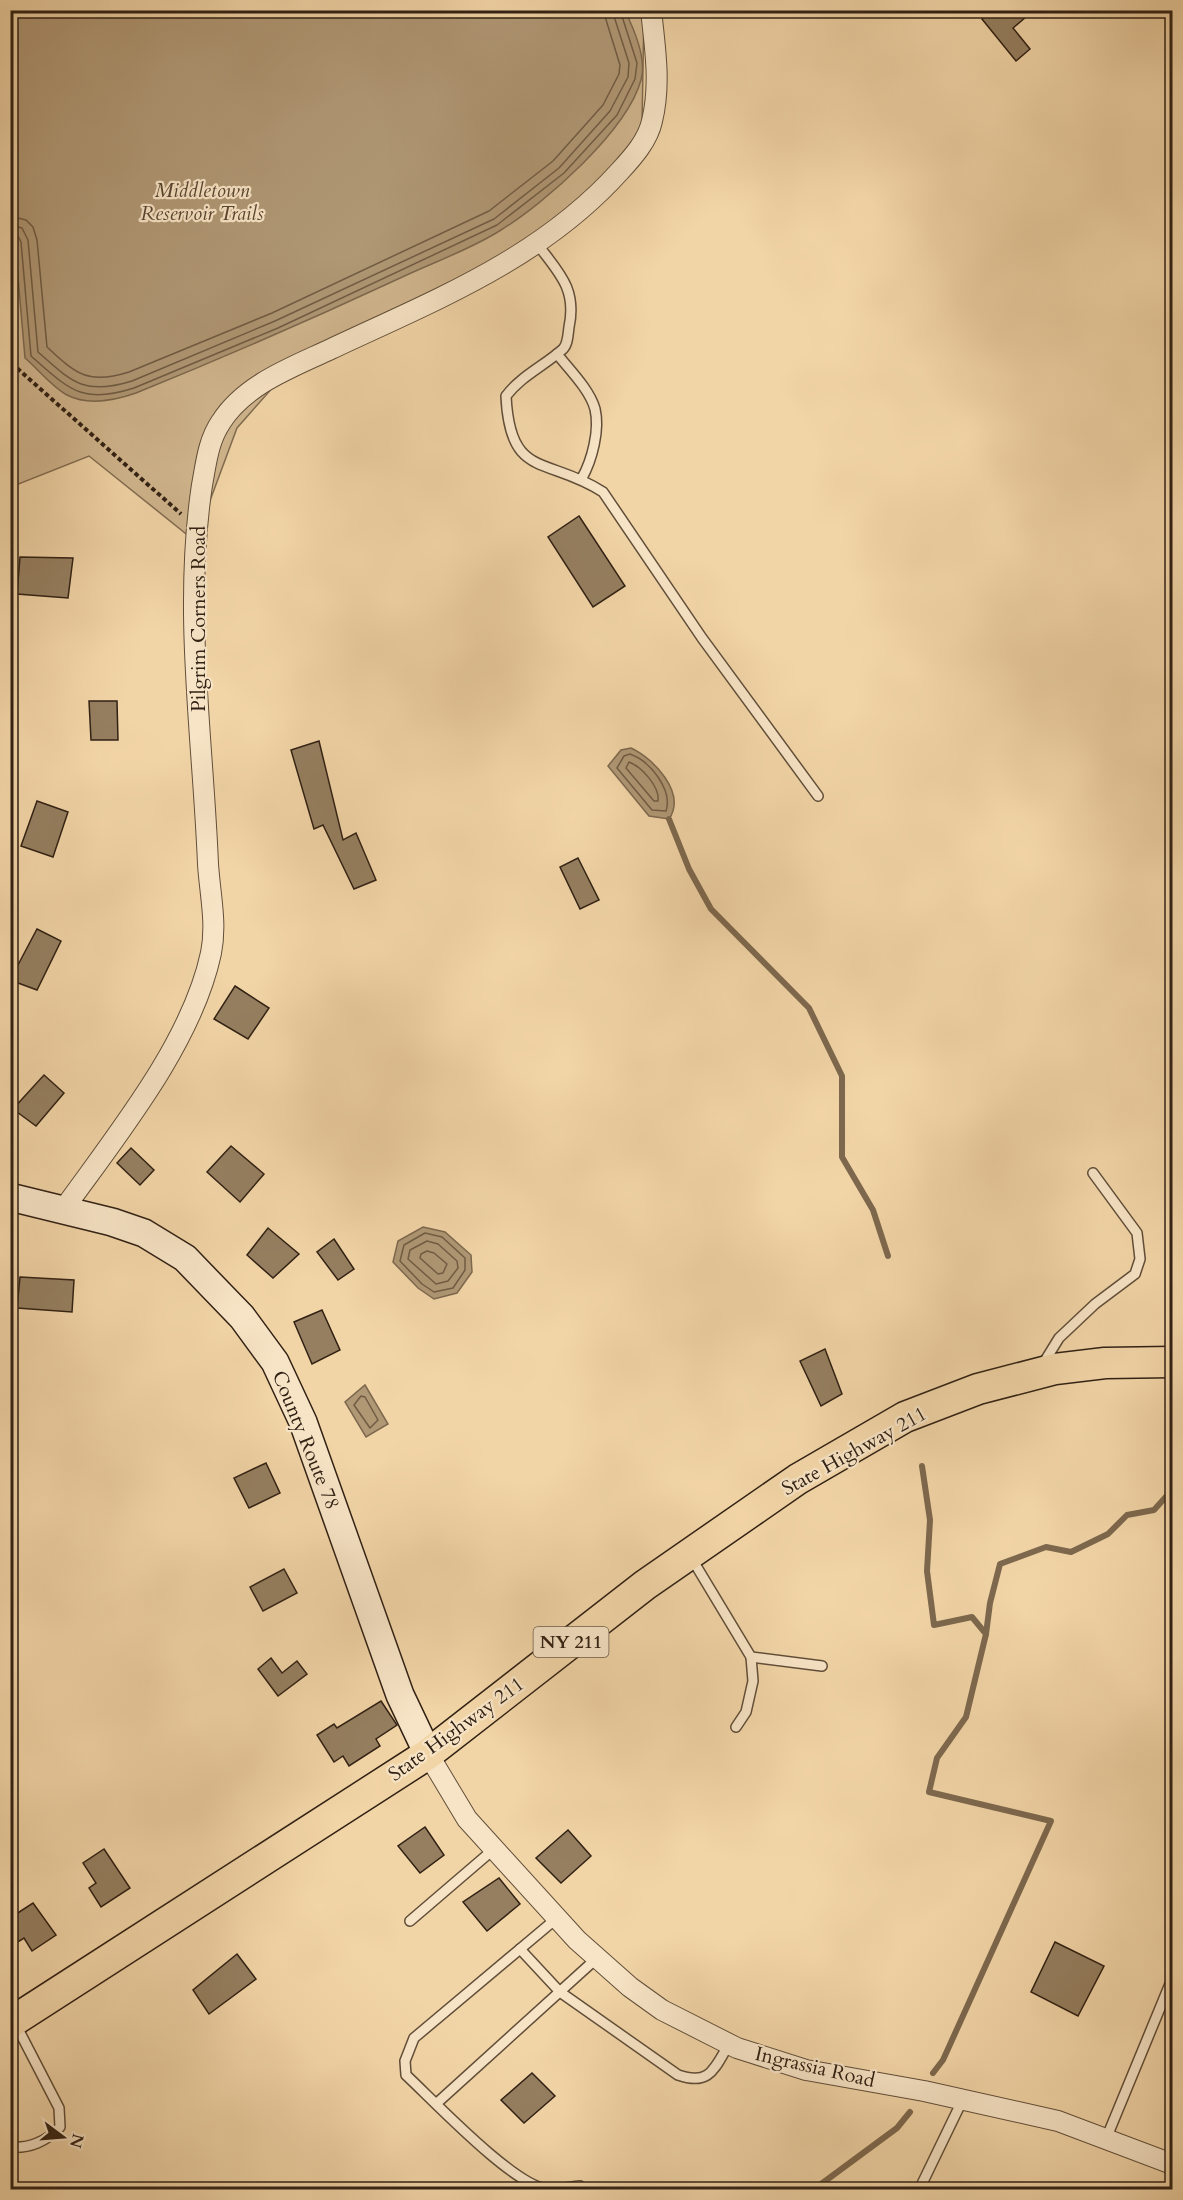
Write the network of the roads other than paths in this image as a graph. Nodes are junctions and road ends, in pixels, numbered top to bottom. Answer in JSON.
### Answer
{"nodes":[{"id":1,"x":651,"y":10,"type":"edge"},
{"id":2,"x":538,"y":245,"type":"junction"},
{"id":3,"x":557,"y":354,"type":"junction"},
{"id":4,"x":582,"y":478,"type":"junction"},
{"id":5,"x":818,"y":796,"type":"dead end"},
{"id":6,"x":1093,"y":1173,"type":"dead end"},
{"id":7,"x":10,"y":1197,"type":"edge"},
{"id":8,"x":63,"y":1209,"type":"junction"},
{"id":9,"x":1173,"y":1362,"type":"edge"},
{"id":10,"x":1037,"y":1374,"type":"junction"},
{"id":11,"x":689,"y":1554,"type":"junction"},
{"id":12,"x":751,"y":1657,"type":"junction"},
{"id":13,"x":822,"y":1666,"type":"dead end"},
{"id":14,"x":736,"y":1727,"type":"dead end"},
{"id":15,"x":429,"y":1754,"type":"junction"},
{"id":16,"x":494,"y":1849,"type":"junction"},
{"id":17,"x":556,"y":1918,"type":"junction"},
{"id":18,"x":410,"y":1921,"type":"dead end"},
{"id":19,"x":520,"y":1949,"type":"junction"},
{"id":20,"x":597,"y":1958,"type":"junction"},
{"id":21,"x":1173,"y":1979,"type":"edge"},
{"id":22,"x":560,"y":1992,"type":"junction"},
{"id":23,"x":12,"y":2022,"type":"edge"},
{"id":24,"x":729,"y":2044,"type":"junction"},
{"id":25,"x":963,"y":2099,"type":"junction"},
{"id":26,"x":437,"y":2103,"type":"junction"},
{"id":27,"x":1106,"y":2139,"type":"junction"},
{"id":28,"x":10,"y":2147,"type":"edge"},
{"id":29,"x":1173,"y":2164,"type":"edge"},
{"id":30,"x":580,"y":2186,"type":"dead end"},
{"id":31,"x":919,"y":2190,"type":"edge"}],
"edges":[{"from":1,"to":2,"type":"street","name":"Pilgrim Corners Road"},
{"from":2,"to":3,"type":"lane"},
{"from":2,"to":8,"type":"street","name":"Pilgrim Corners Road"},
{"from":3,"to":4,"type":"lane"},
{"from":3,"to":4,"type":"lane"},
{"from":4,"to":5,"type":"lane"},
{"from":6,"to":10,"type":"lane"},
{"from":7,"to":8,"type":"street","name":"County Route 78"},
{"from":8,"to":15,"type":"street","name":"County Route 78"},
{"from":9,"to":10,"type":"main road","name":"State Highway 211","number":"NY 211"},
{"from":10,"to":11,"type":"main road","name":"State Highway 211","number":"NY 211"},
{"from":11,"to":12,"type":"lane"},
{"from":11,"to":15,"type":"main road","name":"State Highway 211","number":"NY 211"},
{"from":12,"to":13,"type":"lane"},
{"from":12,"to":14,"type":"lane"},
{"from":15,"to":16,"type":"street","name":"Ingrassia Road"},
{"from":15,"to":23,"type":"main road","name":"State Highway 211","number":"NY 211"},
{"from":16,"to":17,"type":"street","name":"Ingrassia Road"},
{"from":16,"to":18,"type":"lane"},
{"from":17,"to":19,"type":"lane"},
{"from":17,"to":20,"type":"street","name":"Ingrassia Road"},
{"from":19,"to":22,"type":"lane"},
{"from":19,"to":26,"type":"lane"},
{"from":20,"to":22,"type":"lane"},
{"from":20,"to":24,"type":"street","name":"Ingrassia Road"},
{"from":21,"to":27,"type":"lane"},
{"from":22,"to":24,"type":"lane"},
{"from":22,"to":26,"type":"lane"},
{"from":23,"to":28,"type":"lane"},
{"from":24,"to":25,"type":"street","name":"Ingrassia Road"},
{"from":25,"to":27,"type":"street","name":"Ingrassia Road"},
{"from":25,"to":31,"type":"lane"},
{"from":26,"to":30,"type":"lane"},
{"from":27,"to":29,"type":"street","name":"Ingrassia Road"}]}
